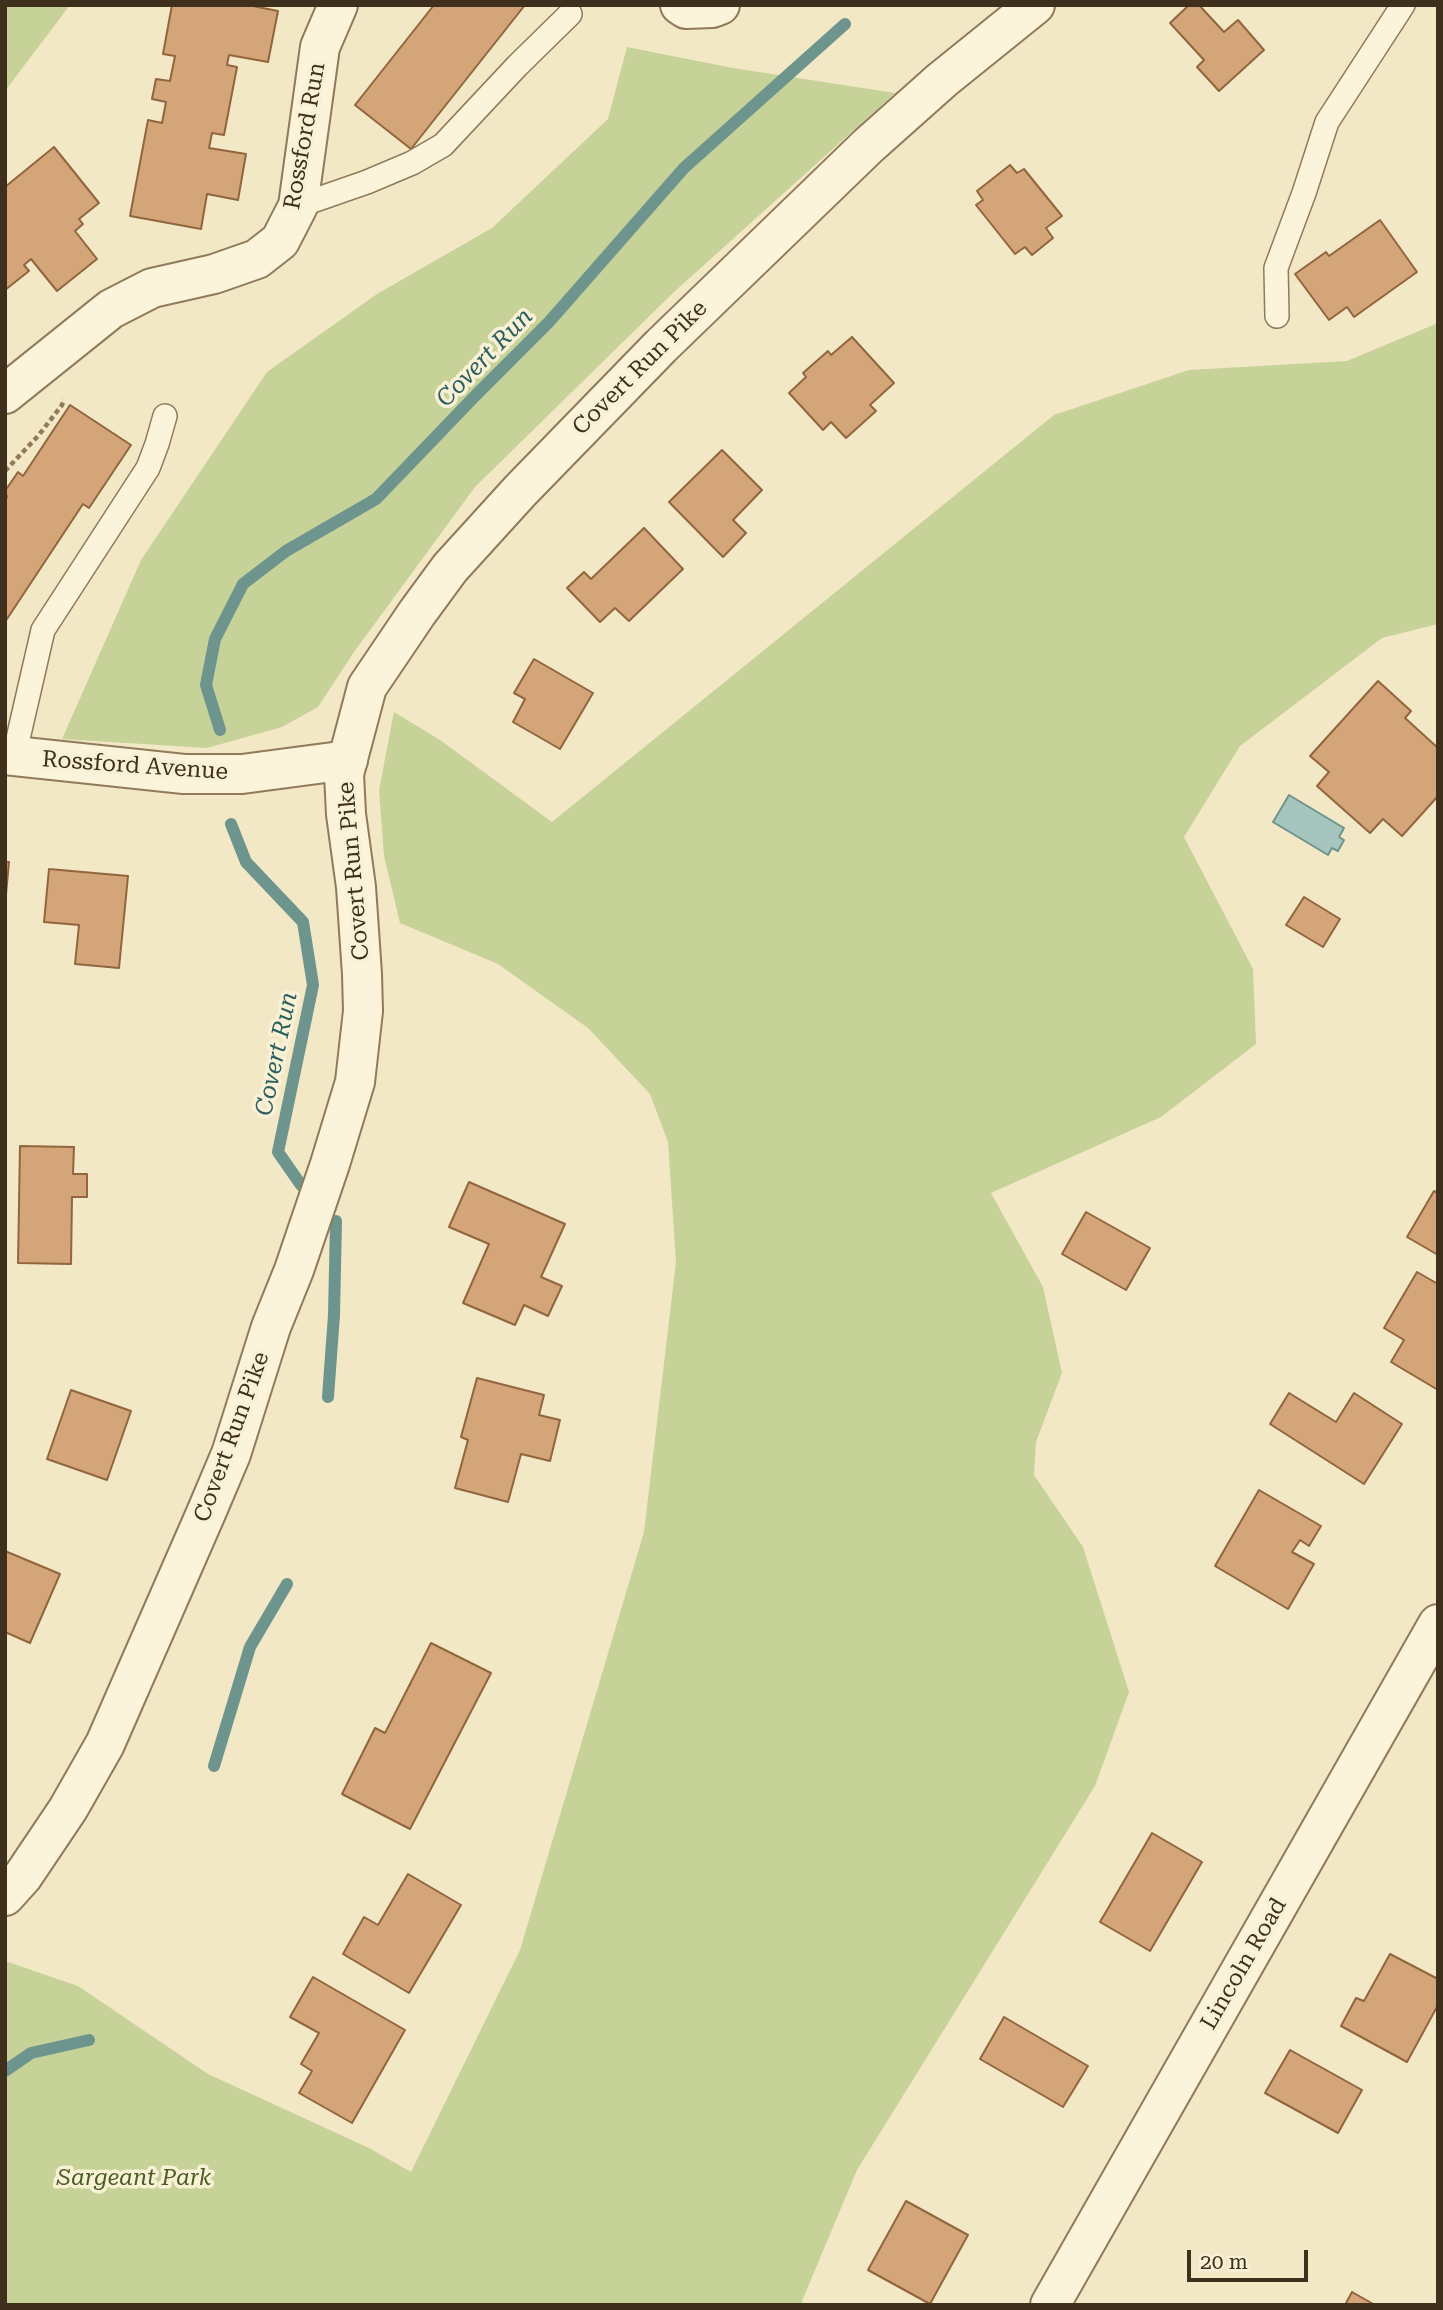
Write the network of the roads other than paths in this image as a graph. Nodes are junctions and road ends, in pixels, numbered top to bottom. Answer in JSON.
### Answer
{"nodes":[{"id":1,"x":338,"y":5,"type":"edge"},
{"id":2,"x":680,"y":5,"type":"edge"},
{"id":3,"x":720,"y":5,"type":"edge"},
{"id":4,"x":1035,"y":5,"type":"edge"},
{"id":5,"x":1403,"y":5,"type":"edge"},
{"id":6,"x":570,"y":14,"type":"dead end"},
{"id":7,"x":298,"y":206,"type":"junction"},
{"id":8,"x":1277,"y":316,"type":"dead end"},
{"id":9,"x":5,"y":394,"type":"edge"},
{"id":10,"x":164,"y":416,"type":"dead end"},
{"id":11,"x":9,"y":755,"type":"edge"},
{"id":12,"x":348,"y":760,"type":"junction"},
{"id":13,"x":1438,"y":1624,"type":"edge"},
{"id":14,"x":5,"y":1896,"type":"edge"},
{"id":15,"x":1051,"y":2305,"type":"edge"}],
"edges":[{"from":1,"to":7,"type":"street","name":"Rossford Run"},
{"from":2,"to":3,"type":"street"},
{"from":4,"to":12,"type":"street","name":"Covert Run Pike"},
{"from":5,"to":8,"type":"lane"},
{"from":6,"to":7,"type":"lane"},
{"from":7,"to":9,"type":"street","name":"Rossford Run"},
{"from":10,"to":11,"type":"lane"},
{"from":11,"to":12,"type":"street","name":"Rossford Avenue"},
{"from":12,"to":14,"type":"street","name":"Covert Run Pike"},
{"from":13,"to":15,"type":"street","name":"Lincoln Road"}]}
